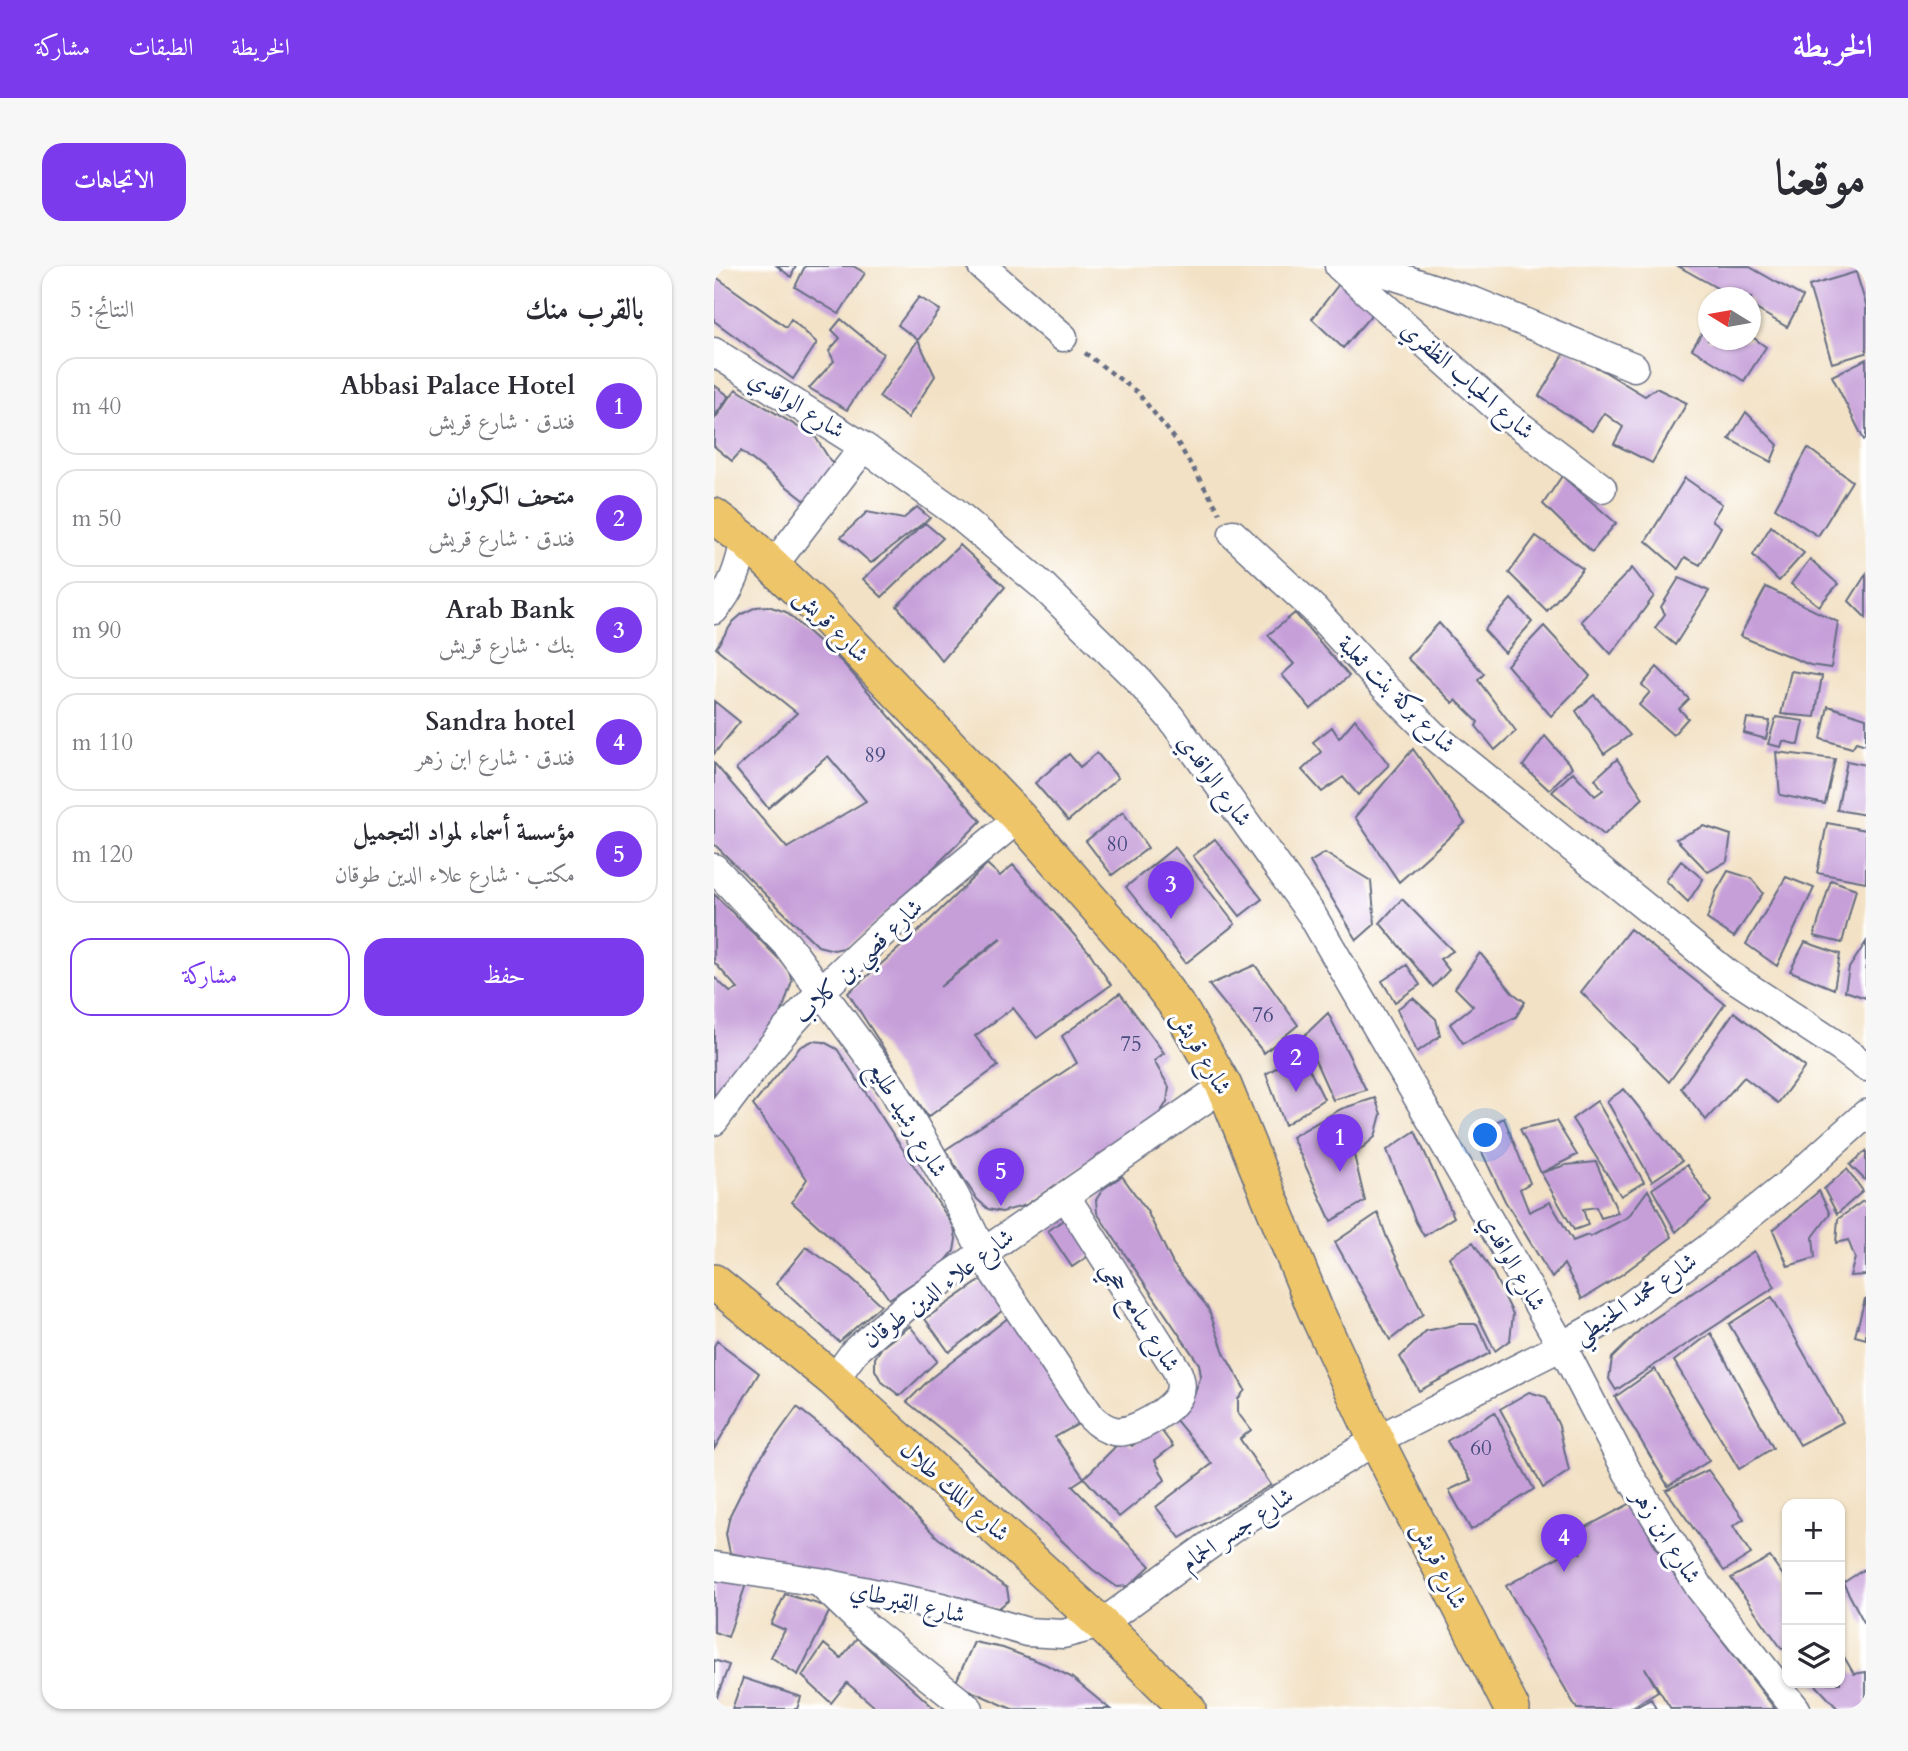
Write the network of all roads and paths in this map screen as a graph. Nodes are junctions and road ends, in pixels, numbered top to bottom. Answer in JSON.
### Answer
{"nodes":[{"id":1,"x":982,"y":266,"type":"edge"},
{"id":2,"x":1339,"y":266,"type":"edge"},
{"id":3,"x":1364,"y":266,"type":"edge"},
{"id":4,"x":1063,"y":337,"type":"joint"},
{"id":5,"x":714,"y":352,"type":"edge"},
{"id":6,"x":1634,"y":367,"type":"dead end"},
{"id":7,"x":864,"y":447,"type":"junction"},
{"id":8,"x":1602,"y":488,"type":"dead end"},
{"id":9,"x":714,"y":516,"type":"edge"},
{"id":10,"x":1233,"y":534,"type":"joint"},
{"id":11,"x":745,"y":540,"type":"junction"},
{"id":12,"x":772,"y":567,"type":"junction"},
{"id":13,"x":714,"y":610,"type":"edge"},
{"id":14,"x":1018,"y":818,"type":"junction"},
{"id":15,"x":714,"y":868,"type":"edge"},
{"id":16,"x":823,"y":992,"type":"junction"},
{"id":17,"x":1866,"y":1067,"type":"edge"},
{"id":18,"x":1224,"y":1086,"type":"junction"},
{"id":19,"x":1866,"y":1114,"type":"edge"},
{"id":20,"x":714,"y":1121,"type":"edge"},
{"id":21,"x":1066,"y":1196,"type":"junction"},
{"id":22,"x":982,"y":1252,"type":"junction"},
{"id":23,"x":714,"y":1282,"type":"edge"},
{"id":24,"x":1562,"y":1346,"type":"junction"},
{"id":25,"x":834,"y":1380,"type":"junction"},
{"id":26,"x":1376,"y":1440,"type":"junction"},
{"id":27,"x":714,"y":1566,"type":"edge"},
{"id":28,"x":819,"y":1582,"type":"junction"},
{"id":29,"x":1101,"y":1623,"type":"junction"},
{"id":30,"x":969,"y":1709,"type":"edge"},
{"id":31,"x":1188,"y":1709,"type":"edge"},
{"id":32,"x":1512,"y":1709,"type":"edge"},
{"id":33,"x":1796,"y":1709,"type":"edge"}],
"edges":[{"from":1,"to":4,"type":"street"},
{"from":2,"to":8,"type":"street","name":"شارع الحباب الظفري"},
{"from":3,"to":6,"type":"street"},
{"from":4,"to":10,"type":"path"},
{"from":5,"to":7,"type":"street","name":"شارع الواقدي"},
{"from":7,"to":12,"type":"street"},
{"from":7,"to":24,"type":"street","name":"شارع الواقدي"},
{"from":9,"to":11,"type":"main road","name":"شارع قريش"},
{"from":10,"to":17,"type":"street","name":"شارع بركة بنت ثعلبة"},
{"from":11,"to":12,"type":"main road","name":"شارع قريش"},
{"from":11,"to":13,"type":"street"},
{"from":12,"to":14,"type":"main road","name":"شارع قريش"},
{"from":14,"to":16,"type":"street","name":"شارع قصي بن كلاب"},
{"from":14,"to":18,"type":"main road","name":"شارع قريش"},
{"from":15,"to":16,"type":"street","name":"شارع رشيد طليع"},
{"from":16,"to":20,"type":"street","name":"شارع قصي بن كلاب"},
{"from":16,"to":22,"type":"street","name":"شارع رشيد طليع"},
{"from":18,"to":21,"type":"street","name":"شارع علاء الدين طوقان"},
{"from":18,"to":26,"type":"main road","name":"شارع قريش"},
{"from":19,"to":24,"type":"street","name":"شارع محمد الحنيطي"},
{"from":21,"to":22,"type":"street","name":"شارع علاء الدين طوقان"},
{"from":21,"to":22,"type":"street","name":"شارع سامع حجي"},
{"from":22,"to":25,"type":"street","name":"شارع علاء الدين طوقان"},
{"from":23,"to":25,"type":"main road","name":"شارع الملك طلال"},
{"from":24,"to":26,"type":"street","name":"شارع محمد الحنيطي"},
{"from":24,"to":33,"type":"street","name":"شارع ابن زهر"},
{"from":25,"to":29,"type":"main road","name":"شارع الملك طلال"},
{"from":26,"to":29,"type":"street","name":"شارع جسر الحمام"},
{"from":26,"to":32,"type":"main road","name":"شارع قريش"},
{"from":27,"to":28,"type":"street","name":"شارع القبرطاي"},
{"from":28,"to":29,"type":"street","name":"شارع القبرطاي"},
{"from":28,"to":30,"type":"street"},
{"from":29,"to":31,"type":"main road","name":"شارع الملك طلال"}]}
